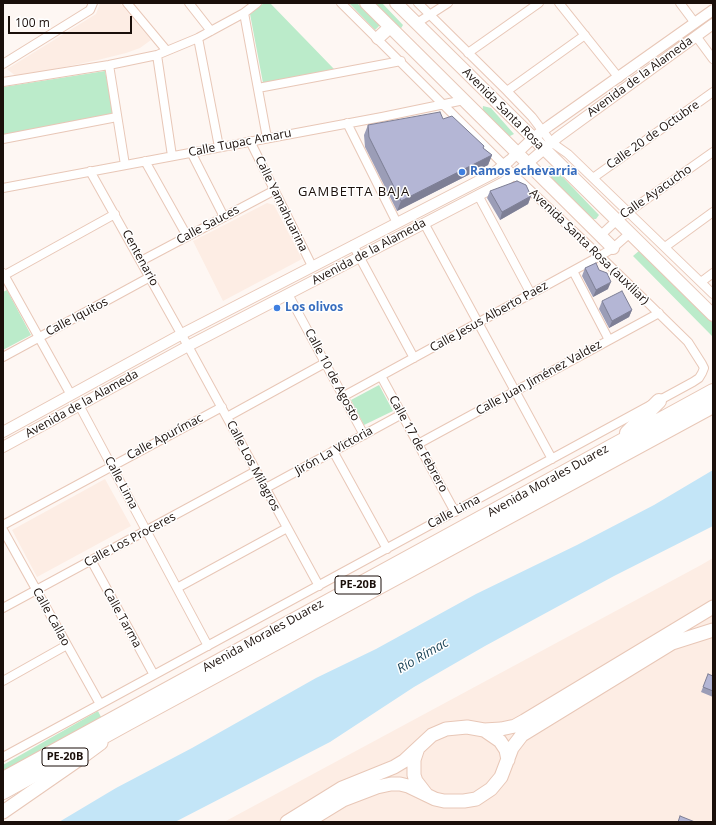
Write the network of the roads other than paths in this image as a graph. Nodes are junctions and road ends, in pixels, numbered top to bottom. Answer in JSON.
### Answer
{"nodes":[{"id":1,"x":127,"y":3,"type":"edge"},
{"id":2,"x":189,"y":3,"type":"edge"},
{"id":3,"x":257,"y":3,"type":"edge"},
{"id":4,"x":342,"y":3,"type":"edge"},
{"id":5,"x":366,"y":3,"type":"edge"},
{"id":6,"x":396,"y":3,"type":"edge"},
{"id":7,"x":418,"y":3,"type":"edge"},
{"id":8,"x":448,"y":3,"type":"edge"},
{"id":9,"x":539,"y":3,"type":"edge"},
{"id":10,"x":560,"y":3,"type":"edge"},
{"id":11,"x":680,"y":3,"type":"edge"},
{"id":12,"x":89,"y":5,"type":"edge"},
{"id":13,"x":713,"y":10,"type":"edge"},
{"id":14,"x":244,"y":13,"type":"junction"},
{"id":15,"x":430,"y":15,"type":"junction"},
{"id":16,"x":695,"y":23,"type":"junction"},
{"id":17,"x":417,"y":24,"type":"junction"},
{"id":18,"x":713,"y":24,"type":"edge"},
{"id":19,"x":390,"y":27,"type":"junction"},
{"id":20,"x":212,"y":31,"type":"junction"},
{"id":21,"x":585,"y":35,"type":"junction"},
{"id":22,"x":696,"y":36,"type":"junction"},
{"id":23,"x":198,"y":38,"type":"junction"},
{"id":24,"x":378,"y":38,"type":"junction"},
{"id":25,"x":167,"y":51,"type":"junction"},
{"id":26,"x":656,"y":51,"type":"junction"},
{"id":27,"x":468,"y":53,"type":"junction"},
{"id":28,"x":157,"y":55,"type":"junction"},
{"id":29,"x":713,"y":59,"type":"edge"},
{"id":30,"x":663,"y":60,"type":"junction"},
{"id":31,"x":401,"y":61,"type":"junction"},
{"id":32,"x":3,"y":64,"type":"edge"},
{"id":33,"x":109,"y":65,"type":"junction"},
{"id":34,"x":619,"y":78,"type":"junction"},
{"id":35,"x":3,"y":82,"type":"edge"},
{"id":36,"x":258,"y":88,"type":"junction"},
{"id":37,"x":507,"y":91,"type":"junction"},
{"id":38,"x":486,"y":92,"type":"junction"},
{"id":39,"x":713,"y":92,"type":"edge"},
{"id":40,"x":467,"y":103,"type":"junction"},
{"id":41,"x":444,"y":104,"type":"junction"},
{"id":42,"x":117,"y":117,"type":"junction"},
{"id":43,"x":347,"y":123,"type":"junction"},
{"id":44,"x":538,"y":135,"type":"junction"},
{"id":45,"x":267,"y":138,"type":"junction"},
{"id":46,"x":3,"y":139,"type":"edge"},
{"id":47,"x":250,"y":141,"type":"junction"},
{"id":48,"x":547,"y":145,"type":"junction"},
{"id":49,"x":219,"y":147,"type":"junction"},
{"id":50,"x":191,"y":152,"type":"junction"},
{"id":51,"x":713,"y":152,"type":"edge"},
{"id":52,"x":517,"y":153,"type":"junction"},
{"id":53,"x":172,"y":156,"type":"junction"},
{"id":54,"x":145,"y":161,"type":"junction"},
{"id":55,"x":528,"y":163,"type":"junction"},
{"id":56,"x":125,"y":165,"type":"junction"},
{"id":57,"x":504,"y":165,"type":"junction"},
{"id":58,"x":90,"y":171,"type":"junction"},
{"id":59,"x":514,"y":175,"type":"junction"},
{"id":60,"x":593,"y":178,"type":"junction"},
{"id":61,"x":16,"y":185,"type":"junction"},
{"id":62,"x":3,"y":188,"type":"edge"},
{"id":63,"x":275,"y":190,"type":"junction"},
{"id":64,"x":3,"y":193,"type":"edge"},
{"id":65,"x":478,"y":195,"type":"junction"},
{"id":66,"x":713,"y":212,"type":"edge"},
{"id":67,"x":628,"y":213,"type":"junction"},
{"id":68,"x":115,"y":214,"type":"junction"},
{"id":69,"x":224,"y":217,"type":"junction"},
{"id":70,"x":617,"y":220,"type":"junction"},
{"id":71,"x":397,"y":223,"type":"junction"},
{"id":72,"x":424,"y":223,"type":"junction"},
{"id":73,"x":630,"y":234,"type":"junction"},
{"id":74,"x":601,"y":235,"type":"junction"},
{"id":75,"x":187,"y":236,"type":"junction"},
{"id":76,"x":353,"y":245,"type":"junction"},
{"id":77,"x":665,"y":247,"type":"junction"},
{"id":78,"x":613,"y":248,"type":"junction"},
{"id":79,"x":600,"y":256,"type":"junction"},
{"id":80,"x":359,"y":257,"type":"junction"},
{"id":81,"x":141,"y":260,"type":"junction"},
{"id":82,"x":312,"y":266,"type":"junction"},
{"id":83,"x":573,"y":271,"type":"junction"},
{"id":84,"x":713,"y":273,"type":"edge"},
{"id":85,"x":3,"y":275,"type":"edge"},
{"id":86,"x":150,"y":277,"type":"junction"},
{"id":87,"x":701,"y":282,"type":"junction"},
{"id":88,"x":288,"y":294,"type":"junction"},
{"id":89,"x":531,"y":294,"type":"junction"},
{"id":90,"x":713,"y":294,"type":"edge"},
{"id":91,"x":659,"y":313,"type":"junction"},
{"id":92,"x":713,"y":315,"type":"edge"},
{"id":93,"x":478,"y":323,"type":"junction"},
{"id":94,"x":182,"y":334,"type":"junction"},
{"id":95,"x":38,"y":338,"type":"junction"},
{"id":96,"x":609,"y":340,"type":"junction"},
{"id":97,"x":188,"y":346,"type":"junction"},
{"id":98,"x":3,"y":357,"type":"edge"},
{"id":99,"x":414,"y":358,"type":"junction"},
{"id":100,"x":326,"y":363,"type":"junction"},
{"id":101,"x":382,"y":376,"type":"junction"},
{"id":102,"x":699,"y":378,"type":"joint"},
{"id":103,"x":515,"y":391,"type":"junction"},
{"id":104,"x":713,"y":391,"type":"edge"},
{"id":105,"x":71,"y":395,"type":"junction"},
{"id":106,"x":344,"y":396,"type":"junction"},
{"id":107,"x":659,"y":401,"type":"junction"},
{"id":108,"x":79,"y":405,"type":"junction"},
{"id":109,"x":713,"y":406,"type":"edge"},
{"id":110,"x":222,"y":407,"type":"junction"},
{"id":111,"x":402,"y":414,"type":"junction"},
{"id":112,"x":227,"y":417,"type":"junction"},
{"id":113,"x":3,"y":432,"type":"edge"},
{"id":114,"x":364,"y":435,"type":"junction"},
{"id":115,"x":418,"y":444,"type":"junction"},
{"id":116,"x":617,"y":444,"type":"junction"},
{"id":117,"x":3,"y":447,"type":"edge"},
{"id":118,"x":334,"y":452,"type":"junction"},
{"id":119,"x":552,"y":459,"type":"junction"},
{"id":120,"x":112,"y":466,"type":"junction"},
{"id":121,"x":256,"y":471,"type":"junction"},
{"id":122,"x":266,"y":488,"type":"junction"},
{"id":123,"x":455,"y":512,"type":"junction"},
{"id":124,"x":3,"y":525,"type":"edge"},
{"id":125,"x":287,"y":528,"type":"junction"},
{"id":126,"x":3,"y":530,"type":"edge"},
{"id":127,"x":146,"y":531,"type":"junction"},
{"id":128,"x":386,"y":549,"type":"junction"},
{"id":129,"x":91,"y":560,"type":"junction"},
{"id":130,"x":318,"y":586,"type":"junction"},
{"id":131,"x":177,"y":588,"type":"junction"},
{"id":132,"x":36,"y":591,"type":"junction"},
{"id":133,"x":713,"y":607,"type":"edge"},
{"id":134,"x":3,"y":608,"type":"edge"},
{"id":135,"x":713,"y":630,"type":"edge"},
{"id":136,"x":66,"y":645,"type":"junction"},
{"id":137,"x":208,"y":646,"type":"junction"},
{"id":138,"x":154,"y":675,"type":"junction"},
{"id":139,"x":3,"y":681,"type":"edge"},
{"id":140,"x":100,"y":704,"type":"junction"},
{"id":141,"x":128,"y":723,"type":"junction"},
{"id":142,"x":484,"y":730,"type":"junction"},
{"id":143,"x":418,"y":748,"type":"junction"},
{"id":144,"x":3,"y":757,"type":"edge"},
{"id":145,"x":508,"y":760,"type":"junction"},
{"id":146,"x":3,"y":779,"type":"edge"},
{"id":147,"x":3,"y":792,"type":"edge"},
{"id":148,"x":428,"y":795,"type":"junction"},
{"id":149,"x":3,"y":812,"type":"edge"},
{"id":150,"x":287,"y":822,"type":"edge"},
{"id":151,"x":307,"y":822,"type":"edge"}],
"edges":[{"from":1,"to":25,"type":"street"},
{"from":2,"to":20,"type":"street"},
{"from":3,"to":14,"type":"street"},
{"from":4,"to":24,"type":"street","name":"Avenida Santa Rosa (auxiliar)"},
{"from":5,"to":19,"type":"main road","name":"Avenida Santa Rosa"},
{"from":6,"to":17,"type":"main road","name":"Avenida Santa Rosa"},
{"from":7,"to":15,"type":"street"},
{"from":8,"to":15,"type":"street"},
{"from":9,"to":27,"type":"street"},
{"from":10,"to":21,"type":"street"},
{"from":11,"to":16,"type":"street"},
{"from":12,"to":32,"type":"street"},
{"from":13,"to":16,"type":"street","name":"Avenida de la Alameda"},
{"from":14,"to":20,"type":"street"},
{"from":14,"to":36,"type":"street"},
{"from":15,"to":17,"type":"street"},
{"from":15,"to":27,"type":"street"},
{"from":16,"to":26,"type":"street","name":"Avenida de la Alameda"},
{"from":17,"to":38,"type":"main road","name":"Avenida Santa Rosa"},
{"from":18,"to":22,"type":"street","name":"Avenida de la Alameda"},
{"from":19,"to":24,"type":"main road"},
{"from":19,"to":40,"type":"main road","name":"Avenida Santa Rosa"},
{"from":20,"to":23,"type":"street"},
{"from":21,"to":34,"type":"street"},
{"from":21,"to":37,"type":"street"},
{"from":22,"to":29,"type":"street"},
{"from":22,"to":30,"type":"street","name":"Avenida de la Alameda"},
{"from":23,"to":25,"type":"street"},
{"from":23,"to":49,"type":"street"},
{"from":24,"to":31,"type":"street","name":"Avenida Santa Rosa (auxiliar)"},
{"from":25,"to":28,"type":"street"},
{"from":26,"to":30,"type":"street"},
{"from":26,"to":34,"type":"street","name":"Avenida de la Alameda"},
{"from":27,"to":37,"type":"street"},
{"from":28,"to":33,"type":"street"},
{"from":28,"to":53,"type":"street"},
{"from":30,"to":48,"type":"street","name":"Avenida de la Alameda"},
{"from":31,"to":36,"type":"street"},
{"from":31,"to":41,"type":"street","name":"Avenida Santa Rosa (auxiliar)"},
{"from":33,"to":35,"type":"street"},
{"from":33,"to":42,"type":"street"},
{"from":34,"to":44,"type":"street","name":"Avenida de la Alameda"},
{"from":36,"to":45,"type":"street"},
{"from":37,"to":44,"type":"street"},
{"from":38,"to":40,"type":"main road"},
{"from":38,"to":44,"type":"main road","name":"Avenida Santa Rosa"},
{"from":39,"to":60,"type":"street","name":"Calle 20 de Octubre"},
{"from":40,"to":41,"type":"street","name":"Calle Tupac Amaru"},
{"from":40,"to":52,"type":"main road","name":"Avenida Santa Rosa"},
{"from":41,"to":43,"type":"street","name":"Calle Tupac Amaru"},
{"from":41,"to":57,"type":"street","name":"Avenida Santa Rosa (auxiliar)"},
{"from":42,"to":46,"type":"street"},
{"from":42,"to":56,"type":"street"},
{"from":43,"to":45,"type":"street","name":"Calle Tupac Amaru"},
{"from":43,"to":71,"type":"street"},
{"from":44,"to":48,"type":"main road","name":"Avenida Santa Rosa"},
{"from":44,"to":52,"type":"street","name":"Avenida de la Alameda"},
{"from":45,"to":47,"type":"street","name":"Calle Tupac Amaru"},
{"from":47,"to":49,"type":"street","name":"Calle Tupac Amaru"},
{"from":47,"to":63,"type":"street","name":"Calle Yamahuarina"},
{"from":48,"to":55,"type":"street","name":"Avenida de la Alameda"},
{"from":48,"to":60,"type":"street"},
{"from":48,"to":70,"type":"main road","name":"Avenida Santa Rosa"},
{"from":49,"to":50,"type":"street","name":"Calle Tupac Amaru"},
{"from":50,"to":53,"type":"street","name":"Calle Tupac Amaru"},
{"from":50,"to":69,"type":"street"},
{"from":51,"to":67,"type":"street","name":"Calle Ayacucho"},
{"from":52,"to":55,"type":"main road","name":"Avenida Santa Rosa"},
{"from":52,"to":57,"type":"street","name":"Avenida de la Alameda"},
{"from":53,"to":54,"type":"street","name":"Calle Tupac Amaru"},
{"from":54,"to":56,"type":"street","name":"Calle Tupac Amaru"},
{"from":54,"to":75,"type":"street"},
{"from":55,"to":59,"type":"street","name":"Avenida de la Alameda"},
{"from":55,"to":74,"type":"main road","name":"Avenida Santa Rosa"},
{"from":56,"to":58,"type":"street","name":"Calle Tupac Amaru"},
{"from":57,"to":59,"type":"street","name":"Avenida Santa Rosa (auxiliar)"},
{"from":57,"to":71,"type":"street","name":"Avenida de la Alameda"},
{"from":58,"to":61,"type":"street","name":"Calle Tupac Amaru"},
{"from":58,"to":68,"type":"street","name":"Centenario"},
{"from":59,"to":65,"type":"street","name":"Avenida de la Alameda"},
{"from":59,"to":79,"type":"street","name":"Avenida Santa Rosa (auxiliar)"},
{"from":60,"to":67,"type":"street"},
{"from":61,"to":62,"type":"street","name":"Calle Tupac Amaru"},
{"from":61,"to":64,"type":"street","name":"Calle Tupac Amaru"},
{"from":63,"to":69,"type":"street","name":"Calle Sauces"},
{"from":63,"to":82,"type":"street","name":"Calle Yamahuarina"},
{"from":65,"to":72,"type":"street","name":"Avenida de la Alameda"},
{"from":65,"to":89,"type":"street"},
{"from":66,"to":77,"type":"street"},
{"from":67,"to":70,"type":"street","name":"Calle Ayacucho"},
{"from":67,"to":77,"type":"street"},
{"from":68,"to":81,"type":"street","name":"Centenario"},
{"from":68,"to":85,"type":"street"},
{"from":69,"to":75,"type":"street","name":"Calle Sauces"},
{"from":70,"to":73,"type":"main road","name":"Avenida Santa Rosa"},
{"from":70,"to":74,"type":"street","name":"Calle Ayacucho"},
{"from":71,"to":76,"type":"street","name":"Avenida de la Alameda"},
{"from":72,"to":80,"type":"street","name":"Avenida de la Alameda"},
{"from":72,"to":93,"type":"street"},
{"from":73,"to":78,"type":"street","name":"Calle Jesus Alberto Paez"},
{"from":73,"to":92,"type":"main road","name":"Avenida Santa Rosa"},
{"from":74,"to":78,"type":"main road","name":"Avenida Santa Rosa"},
{"from":75,"to":81,"type":"street","name":"Calle Sauces"},
{"from":76,"to":80,"type":"street"},
{"from":76,"to":82,"type":"street","name":"Avenida de la Alameda"},
{"from":77,"to":87,"type":"street"},
{"from":78,"to":79,"type":"street","name":"Calle Jesus Alberto Paez"},
{"from":79,"to":83,"type":"street","name":"Calle Jesus Alberto Paez"},
{"from":79,"to":91,"type":"street","name":"Avenida Santa Rosa (auxiliar)"},
{"from":80,"to":88,"type":"street","name":"Avenida de la Alameda"},
{"from":80,"to":99,"type":"street"},
{"from":81,"to":86,"type":"street","name":"Centenario"},
{"from":82,"to":94,"type":"street","name":"Avenida de la Alameda"},
{"from":83,"to":89,"type":"street","name":"Calle Jesus Alberto Paez"},
{"from":83,"to":96,"type":"street"},
{"from":84,"to":87,"type":"street"},
{"from":85,"to":95,"type":"street"},
{"from":86,"to":94,"type":"street","name":"Centenario"},
{"from":86,"to":95,"type":"street","name":"Calle Iquitos"},
{"from":87,"to":90,"type":"street"},
{"from":88,"to":97,"type":"street","name":"Avenida de la Alameda"},
{"from":88,"to":100,"type":"street","name":"Calle 10 de Agosto"},
{"from":89,"to":93,"type":"street","name":"Calle Jesus Alberto Paez"},
{"from":91,"to":96,"type":"street","name":"Calle Juan Jiménez Valdez"},
{"from":91,"to":102,"type":"street","name":"Avenida Santa Rosa (auxiliar)"},
{"from":93,"to":99,"type":"street","name":"Calle Jesus Alberto Paez"},
{"from":93,"to":103,"type":"street"},
{"from":94,"to":97,"type":"street","name":"Centenario"},
{"from":94,"to":105,"type":"street","name":"Avenida de la Alameda"},
{"from":95,"to":98,"type":"street","name":"Calle Iquitos"},
{"from":95,"to":105,"type":"street"},
{"from":96,"to":103,"type":"street","name":"Calle Juan Jiménez Valdez"},
{"from":97,"to":108,"type":"street","name":"Avenida de la Alameda"},
{"from":97,"to":110,"type":"street","name":"Calle Los Milagros"},
{"from":99,"to":101,"type":"street","name":"Calle Jesus Alberto Paez"},
{"from":100,"to":106,"type":"street","name":"Calle 10 de Agosto"},
{"from":100,"to":112,"type":"street"},
{"from":101,"to":106,"type":"street","name":"Calle Jesus Alberto Paez"},
{"from":101,"to":111,"type":"street","name":"Calle 17 de Febrero"},
{"from":102,"to":107,"type":"street","name":"Calle Lima"},
{"from":103,"to":115,"type":"street","name":"Calle Juan Jiménez Valdez"},
{"from":103,"to":119,"type":"street"},
{"from":104,"to":116,"type":"highway","name":"Avenida Morales Duarez","number":"PE-20B"},
{"from":105,"to":113,"type":"street","name":"Avenida de la Alameda"},
{"from":106,"to":114,"type":"street","name":"Calle 10 de Agosto"},
{"from":107,"to":116,"type":"highway"},
{"from":107,"to":119,"type":"street","name":"Calle Lima"},
{"from":108,"to":117,"type":"street","name":"Avenida de la Alameda"},
{"from":108,"to":120,"type":"street","name":"Calle Lima"},
{"from":109,"to":141,"type":"highway","name":"Avenida Morales Duarez","number":"PE-20B"},
{"from":110,"to":112,"type":"street","name":"Calle Los Milagros"},
{"from":110,"to":120,"type":"street","name":"Calle Apurímac"},
{"from":111,"to":114,"type":"street","name":"Jirón La Victoria"},
{"from":111,"to":115,"type":"street","name":"Calle 17 de Febrero"},
{"from":112,"to":121,"type":"street","name":"Calle Los Milagros"},
{"from":114,"to":118,"type":"street","name":"Jirón La Victoria"},
{"from":115,"to":123,"type":"street","name":"Calle 17 de Febrero"},
{"from":116,"to":146,"type":"highway","name":"Avenida Morales Duarez","number":"PE-20B"},
{"from":118,"to":122,"type":"street","name":"Jirón La Victoria"},
{"from":118,"to":128,"type":"street"},
{"from":119,"to":123,"type":"street","name":"Calle Lima"},
{"from":120,"to":124,"type":"street","name":"Calle Apurímac"},
{"from":120,"to":127,"type":"street","name":"Calle Lima"},
{"from":121,"to":122,"type":"street","name":"Calle Los Milagros"},
{"from":121,"to":127,"type":"street","name":"Calle Los Proceres"},
{"from":122,"to":125,"type":"street","name":"Calle Los Milagros"},
{"from":123,"to":128,"type":"street","name":"Calle Lima"},
{"from":125,"to":130,"type":"street","name":"Calle Los Milagros"},
{"from":125,"to":131,"type":"street"},
{"from":126,"to":132,"type":"street","name":"Calle Callao"},
{"from":127,"to":129,"type":"street","name":"Calle Los Proceres"},
{"from":127,"to":131,"type":"street","name":"Calle Lima"},
{"from":128,"to":130,"type":"street","name":"Calle Lima"},
{"from":129,"to":132,"type":"street","name":"Calle Los Proceres"},
{"from":129,"to":138,"type":"street","name":"Calle Tarma"},
{"from":130,"to":137,"type":"street","name":"Calle Lima"},
{"from":131,"to":137,"type":"street","name":"Calle Lima"},
{"from":132,"to":134,"type":"street","name":"Calle Los Proceres"},
{"from":132,"to":136,"type":"street","name":"Calle Callao"},
{"from":133,"to":142,"type":"main road"},
{"from":135,"to":145,"type":"main road"},
{"from":136,"to":139,"type":"street"},
{"from":136,"to":140,"type":"street","name":"Calle Callao"},
{"from":137,"to":138,"type":"street","name":"Calle Lima"},
{"from":138,"to":140,"type":"street","name":"Calle Lima"},
{"from":140,"to":144,"type":"street","name":"Calle Lima"},
{"from":141,"to":147,"type":"highway","name":"Avenida Morales Duarez","number":"PE-20B"},
{"from":141,"to":149,"type":"main road"},
{"from":142,"to":143,"type":"main road"},
{"from":142,"to":145,"type":"main road"},
{"from":143,"to":148,"type":"main road"},
{"from":143,"to":150,"type":"main road"},
{"from":145,"to":148,"type":"main road"},
{"from":148,"to":151,"type":"main road"}]}
